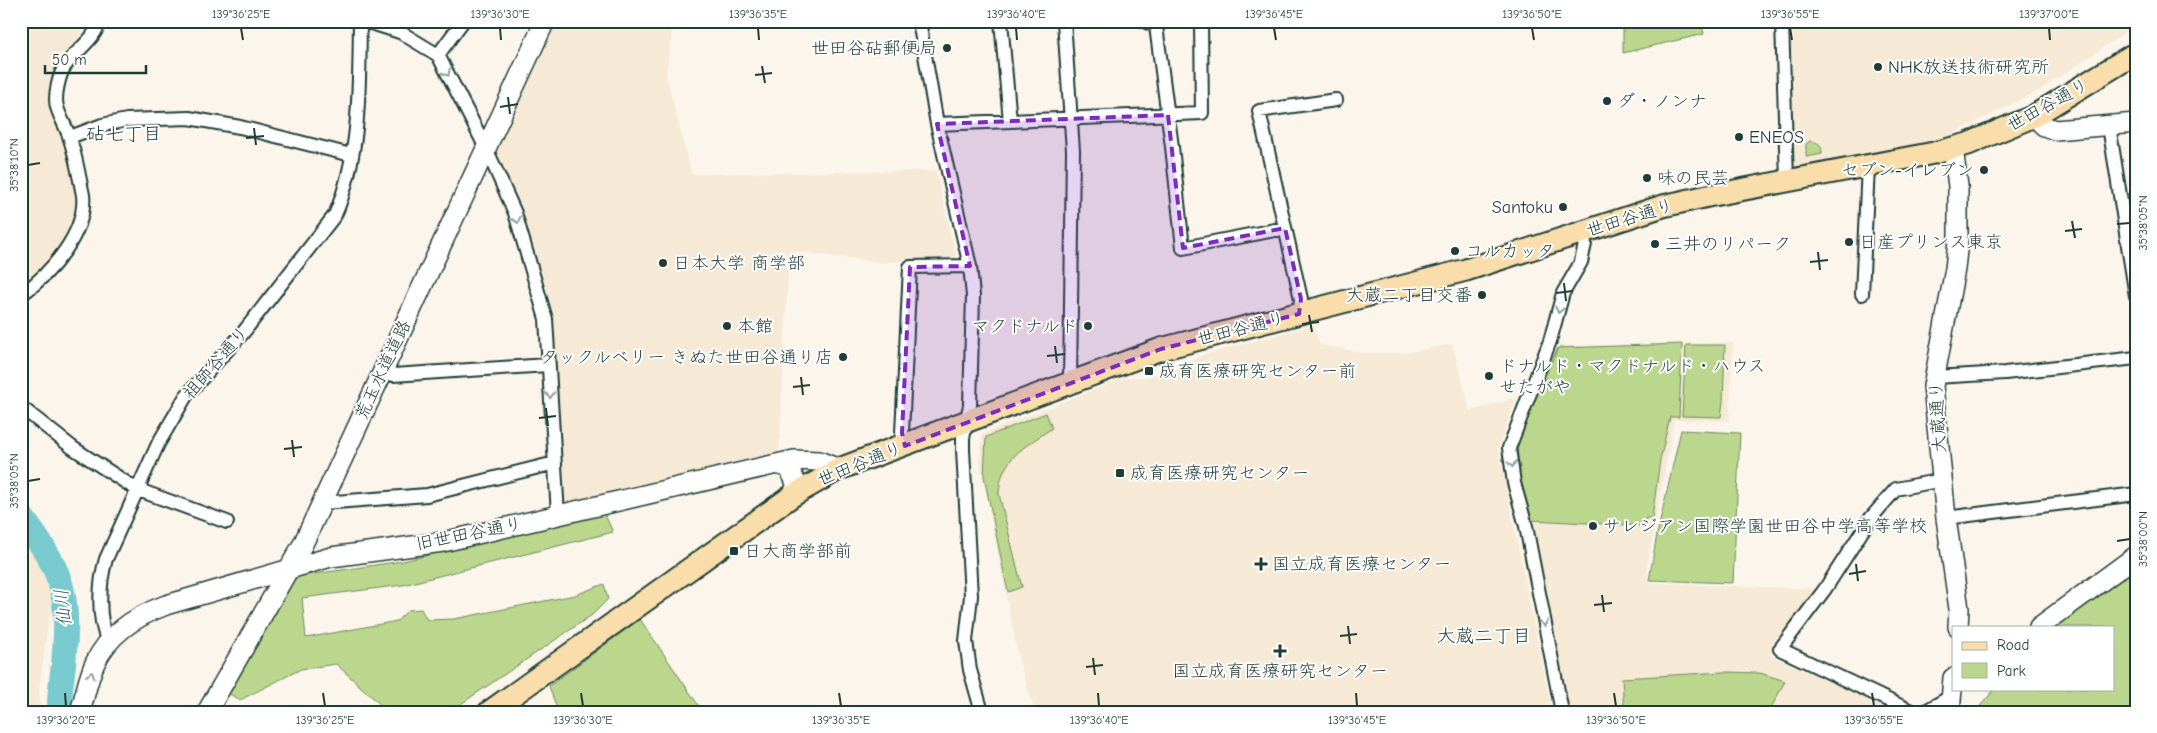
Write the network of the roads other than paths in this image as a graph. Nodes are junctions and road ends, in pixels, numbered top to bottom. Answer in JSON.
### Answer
{"nodes":[{"id":1,"x":100,"y":21,"type":"edge"},
{"id":2,"x":360,"y":21,"type":"edge"},
{"id":3,"x":365,"y":21,"type":"edge"},
{"id":4,"x":464,"y":21,"type":"edge"},
{"id":5,"x":545,"y":21,"type":"edge"},
{"id":6,"x":919,"y":21,"type":"edge"},
{"id":7,"x":1002,"y":21,"type":"edge"},
{"id":8,"x":1064,"y":21,"type":"edge"},
{"id":9,"x":1144,"y":21,"type":"edge"},
{"id":10,"x":1201,"y":21,"type":"edge"},
{"id":11,"x":1782,"y":21,"type":"edge"},
{"id":12,"x":2136,"y":53,"type":"edge"},
{"id":13,"x":438,"y":55,"type":"junction"},
{"id":14,"x":1336,"y":100,"type":"dead end"},
{"id":15,"x":1168,"y":115,"type":"junction"},
{"id":16,"x":2034,"y":116,"type":"junction"},
{"id":17,"x":1073,"y":118,"type":"junction"},
{"id":18,"x":1010,"y":121,"type":"junction"},
{"id":19,"x":937,"y":124,"type":"junction"},
{"id":20,"x":2136,"y":124,"type":"edge"},
{"id":21,"x":2109,"y":126,"type":"junction"},
{"id":22,"x":70,"y":137,"type":"junction"},
{"id":23,"x":486,"y":148,"type":"junction"},
{"id":24,"x":1953,"y":148,"type":"junction"},
{"id":25,"x":351,"y":156,"type":"junction"},
{"id":26,"x":1868,"y":166,"type":"junction"},
{"id":27,"x":1787,"y":181,"type":"junction"},
{"id":28,"x":1285,"y":228,"type":"junction"},
{"id":29,"x":1583,"y":232,"type":"junction"},
{"id":30,"x":970,"y":266,"type":"junction"},
{"id":31,"x":1862,"y":294,"type":"dead end"},
{"id":32,"x":21,"y":295,"type":"edge"},
{"id":33,"x":2136,"y":296,"type":"edge"},
{"id":34,"x":1299,"y":314,"type":"junction"},
{"id":35,"x":2136,"y":358,"type":"edge"},
{"id":36,"x":548,"y":365,"type":"junction"},
{"id":37,"x":383,"y":371,"type":"junction"},
{"id":38,"x":1934,"y":377,"type":"junction"},
{"id":39,"x":1070,"y":384,"type":"junction"},
{"id":40,"x":21,"y":407,"type":"edge"},
{"id":41,"x":966,"y":423,"type":"junction"},
{"id":42,"x":905,"y":446,"type":"junction"},
{"id":43,"x":555,"y":463,"type":"junction"},
{"id":44,"x":778,"y":464,"type":"junction"},
{"id":45,"x":839,"y":470,"type":"junction"},
{"id":46,"x":1942,"y":480,"type":"junction"},
{"id":47,"x":136,"y":489,"type":"junction"},
{"id":48,"x":2136,"y":494,"type":"edge"},
{"id":49,"x":792,"y":496,"type":"junction"},
{"id":50,"x":322,"y":503,"type":"junction"},
{"id":51,"x":558,"y":515,"type":"junction"},
{"id":52,"x":1946,"y":518,"type":"junction"},
{"id":53,"x":227,"y":522,"type":"dead end"},
{"id":54,"x":2136,"y":556,"type":"edge"},
{"id":55,"x":291,"y":567,"type":"junction"},
{"id":56,"x":1958,"y":626,"type":"edge"},
{"id":57,"x":2041,"y":626,"type":"edge"},
{"id":58,"x":108,"y":641,"type":"junction"},
{"id":59,"x":1954,"y":694,"type":"edge"},
{"id":60,"x":80,"y":712,"type":"edge"},
{"id":61,"x":207,"y":712,"type":"edge"},
{"id":62,"x":489,"y":712,"type":"edge"},
{"id":63,"x":982,"y":712,"type":"edge"},
{"id":64,"x":1562,"y":712,"type":"edge"},
{"id":65,"x":1913,"y":712,"type":"edge"},
{"id":66,"x":1924,"y":712,"type":"edge"}],
"edges":[{"from":1,"to":22,"type":"street"},
{"from":2,"to":25,"type":"street","name":"祖師谷通り"},
{"from":3,"to":13,"type":"street"},
{"from":4,"to":13,"type":"street"},
{"from":5,"to":23,"type":"street","name":"荒玉水道道路"},
{"from":6,"to":19,"type":"street"},
{"from":7,"to":18,"type":"street"},
{"from":8,"to":17,"type":"street"},
{"from":9,"to":15,"type":"street"},
{"from":10,"to":15,"type":"street"},
{"from":11,"to":27,"type":"street"},
{"from":12,"to":16,"type":"main road","name":"世田谷通り"},
{"from":13,"to":23,"type":"street","one_way":true},
{"from":14,"to":28,"type":"street"},
{"from":15,"to":17,"type":"street"},
{"from":15,"to":28,"type":"street"},
{"from":16,"to":21,"type":"street"},
{"from":16,"to":24,"type":"main road","name":"世田谷通り"},
{"from":17,"to":18,"type":"street"},
{"from":17,"to":39,"type":"street"},
{"from":18,"to":19,"type":"street"},
{"from":19,"to":30,"type":"street"},
{"from":20,"to":21,"type":"street"},
{"from":21,"to":33,"type":"street"},
{"from":22,"to":25,"type":"street"},
{"from":22,"to":32,"type":"street"},
{"from":23,"to":36,"type":"street","one_way":true},
{"from":23,"to":37,"type":"street","name":"荒玉水道道路"},
{"from":24,"to":26,"type":"main road","name":"世田谷通り"},
{"from":24,"to":38,"type":"street","name":"大蔵通り"},
{"from":25,"to":47,"type":"street","name":"祖師谷通り"},
{"from":26,"to":27,"type":"main road","name":"世田谷通り"},
{"from":26,"to":31,"type":"street"},
{"from":27,"to":29,"type":"main road","name":"世田谷通り"},
{"from":28,"to":34,"type":"street"},
{"from":29,"to":34,"type":"main road","name":"世田谷通り"},
{"from":29,"to":64,"type":"street","one_way":true},
{"from":30,"to":41,"type":"street"},
{"from":30,"to":42,"type":"street"},
{"from":34,"to":39,"type":"main road","name":"世田谷通り"},
{"from":35,"to":38,"type":"street"},
{"from":36,"to":37,"type":"street"},
{"from":36,"to":43,"type":"street","one_way":true},
{"from":37,"to":50,"type":"street","name":"荒玉水道道路"},
{"from":38,"to":46,"type":"street","name":"大蔵通り"},
{"from":39,"to":41,"type":"main road","name":"世田谷通り"},
{"from":40,"to":47,"type":"street"},
{"from":41,"to":42,"type":"main road","name":"世田谷通り"},
{"from":41,"to":63,"type":"street"},
{"from":42,"to":45,"type":"main road","name":"世田谷通り"},
{"from":43,"to":50,"type":"street"},
{"from":43,"to":51,"type":"street"},
{"from":44,"to":45,"type":"street","name":"旧世田谷通り"},
{"from":44,"to":49,"type":"street"},
{"from":44,"to":51,"type":"street","name":"旧世田谷通り"},
{"from":45,"to":49,"type":"main road","name":"世田谷通り"},
{"from":46,"to":52,"type":"street","name":"大蔵通り"},
{"from":46,"to":65,"type":"street"},
{"from":47,"to":53,"type":"street"},
{"from":47,"to":58,"type":"street","name":"祖師谷通り"},
{"from":48,"to":52,"type":"street"},
{"from":49,"to":62,"type":"main road","name":"世田谷通り"},
{"from":50,"to":55,"type":"street","name":"荒玉水道道路"},
{"from":51,"to":55,"type":"street","name":"旧世田谷通り"},
{"from":52,"to":56,"type":"street","name":"大蔵通り"},
{"from":54,"to":57,"type":"street"},
{"from":55,"to":58,"type":"street","name":"旧世田谷通り"},
{"from":55,"to":61,"type":"street","name":"荒玉水道道路"},
{"from":60,"to":58,"type":"street","one_way":true},
{"from":59,"to":66,"type":"street"}]}
